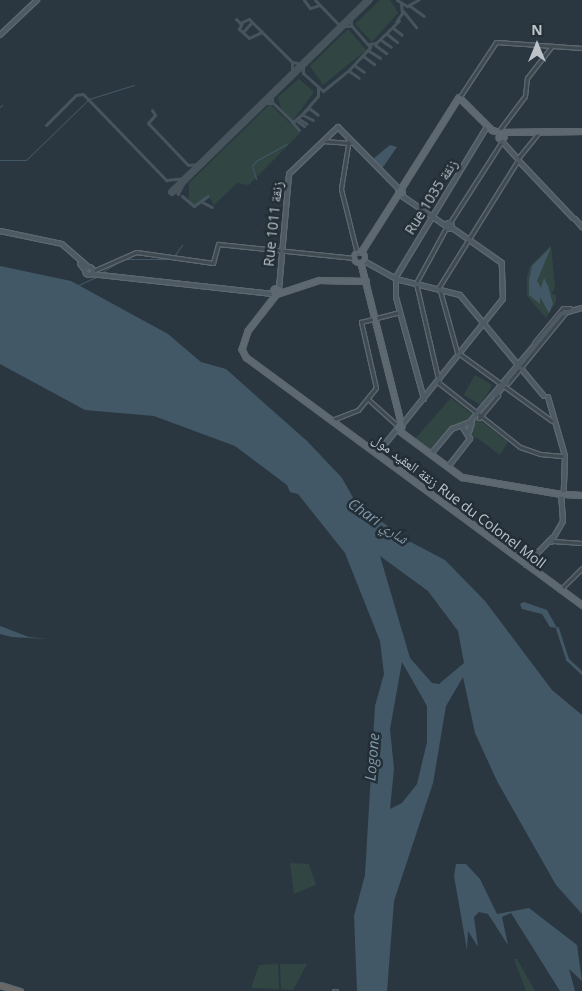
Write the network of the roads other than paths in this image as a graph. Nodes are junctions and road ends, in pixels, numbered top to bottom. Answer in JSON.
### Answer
{"nodes":[{"id":1,"x":37,"y":0,"type":"edge"},
{"id":2,"x":0,"y":35,"type":"edge"},
{"id":3,"x":552,"y":46,"type":"junction"},
{"id":4,"x":582,"y":48,"type":"edge"},
{"id":5,"x":459,"y":99,"type":"junction"},
{"id":6,"x":487,"y":127,"type":"junction"},
{"id":7,"x":582,"y":131,"type":"edge"},
{"id":8,"x":540,"y":132,"type":"junction"},
{"id":9,"x":501,"y":136,"type":"junction"},
{"id":10,"x":322,"y":141,"type":"junction"},
{"id":11,"x":349,"y":141,"type":"junction"},
{"id":12,"x":518,"y":158,"type":"junction"},
{"id":13,"x":400,"y":193,"type":"junction"},
{"id":14,"x":433,"y":215,"type":"junction"},
{"id":15,"x":582,"y":226,"type":"edge"},
{"id":16,"x":449,"y":227,"type":"junction"},
{"id":17,"x":0,"y":232,"type":"edge"},
{"id":18,"x":468,"y":240,"type":"junction"},
{"id":19,"x":282,"y":251,"type":"junction"},
{"id":20,"x":357,"y":255,"type":"junction"},
{"id":21,"x":363,"y":262,"type":"junction"},
{"id":22,"x":91,"y":271,"type":"junction"},
{"id":23,"x":396,"y":279,"type":"junction"},
{"id":24,"x":365,"y":280,"type":"junction"},
{"id":25,"x":416,"y":283,"type":"junction"},
{"id":26,"x":439,"y":287,"type":"junction"},
{"id":27,"x":276,"y":292,"type":"junction"},
{"id":28,"x":570,"y":308,"type":"junction"},
{"id":29,"x":582,"y":308,"type":"edge"},
{"id":30,"x":400,"y":312,"type":"junction"},
{"id":31,"x":375,"y":318,"type":"junction"},
{"id":32,"x":485,"y":323,"type":"junction"},
{"id":33,"x":459,"y":354,"type":"junction"},
{"id":34,"x":519,"y":365,"type":"junction"},
{"id":35,"x":438,"y":380,"type":"junction"},
{"id":36,"x":502,"y":386,"type":"junction"},
{"id":37,"x":545,"y":396,"type":"junction"},
{"id":38,"x":423,"y":398,"type":"junction"},
{"id":39,"x":369,"y":400,"type":"junction"},
{"id":40,"x":477,"y":416,"type":"junction"},
{"id":41,"x":332,"y":420,"type":"junction"},
{"id":42,"x":552,"y":421,"type":"junction"},
{"id":43,"x":401,"y":425,"type":"junction"},
{"id":44,"x":462,"y":426,"type":"junction"},
{"id":45,"x":469,"y":432,"type":"junction"},
{"id":46,"x":377,"y":454,"type":"junction"},
{"id":47,"x":431,"y":454,"type":"junction"},
{"id":48,"x":564,"y":456,"type":"junction"},
{"id":49,"x":448,"y":467,"type":"junction"},
{"id":50,"x":562,"y":494,"type":"junction"},
{"id":51,"x":582,"y":495,"type":"edge"},
{"id":52,"x":552,"y":540,"type":"junction"},
{"id":53,"x":582,"y":542,"type":"edge"},
{"id":54,"x":527,"y":566,"type":"junction"},
{"id":55,"x":582,"y":568,"type":"edge"},
{"id":56,"x":568,"y":587,"type":"junction"},
{"id":57,"x":560,"y":590,"type":"junction"},
{"id":58,"x":568,"y":596,"type":"junction"},
{"id":59,"x":582,"y":605,"type":"edge"},
{"id":60,"x":0,"y":985,"type":"edge"},
{"id":61,"x":20,"y":991,"type":"edge"}],
"edges":[{"from":1,"to":2,"type":"main road"},
{"from":3,"to":4,"type":"street"},
{"from":3,"to":5,"type":"street"},
{"from":3,"to":9,"type":"street"},
{"from":5,"to":6,"type":"main road"},
{"from":5,"to":9,"type":"main road"},
{"from":5,"to":13,"type":"main road"},
{"from":6,"to":9,"type":"main road"},
{"from":6,"to":14,"type":"main road","name":"Rue 1035 زنقة"},
{"from":7,"to":8,"type":"main road"},
{"from":8,"to":9,"type":"main road"},
{"from":8,"to":12,"type":"street"},
{"from":9,"to":12,"type":"main road"},
{"from":9,"to":16,"type":"street"},
{"from":10,"to":11,"type":"street"},
{"from":10,"to":11,"type":"main road","name":"Rue 1011 زنقة"},
{"from":10,"to":19,"type":"main road","name":"Rue 1011 زنقة"},
{"from":11,"to":13,"type":"main road"},
{"from":11,"to":20,"type":"street"},
{"from":12,"to":15,"type":"main road"},
{"from":12,"to":18,"type":"street"},
{"from":13,"to":14,"type":"main road"},
{"from":13,"to":20,"type":"main road"},
{"from":14,"to":16,"type":"main road"},
{"from":14,"to":23,"type":"main road","name":"Rue 1035 زنقة"},
{"from":16,"to":18,"type":"main road"},
{"from":16,"to":25,"type":"street"},
{"from":17,"to":22,"type":"main road"},
{"from":18,"to":26,"type":"street"},
{"from":18,"to":32,"type":"main road"},
{"from":19,"to":20,"type":"street"},
{"from":19,"to":22,"type":"street"},
{"from":19,"to":27,"type":"main road","name":"Rue 1011 زنقة"},
{"from":20,"to":21,"type":"main road"},
{"from":20,"to":21,"type":"main road"},
{"from":21,"to":23,"type":"main road"},
{"from":21,"to":24,"type":"main road"},
{"from":22,"to":27,"type":"main road"},
{"from":23,"to":25,"type":"main road"},
{"from":23,"to":30,"type":"main road"},
{"from":24,"to":27,"type":"main road"},
{"from":24,"to":31,"type":"main road"},
{"from":25,"to":26,"type":"main road"},
{"from":25,"to":35,"type":"street"},
{"from":26,"to":32,"type":"main road"},
{"from":26,"to":33,"type":"street"},
{"from":27,"to":41,"type":"main road","name":"زنقة العقيد مول Rue du Colonel Moll"},
{"from":28,"to":29,"type":"main road"},
{"from":28,"to":34,"type":"street"},
{"from":28,"to":34,"type":"main road"},
{"from":30,"to":31,"type":"street"},
{"from":30,"to":38,"type":"main road"},
{"from":31,"to":39,"type":"street"},
{"from":31,"to":43,"type":"main road"},
{"from":32,"to":33,"type":"main road"},
{"from":32,"to":34,"type":"main road"},
{"from":33,"to":35,"type":"main road"},
{"from":33,"to":36,"type":"street"},
{"from":34,"to":36,"type":"main road"},
{"from":34,"to":37,"type":"main road"},
{"from":35,"to":38,"type":"main road"},
{"from":35,"to":40,"type":"street"},
{"from":36,"to":40,"type":"main road"},
{"from":36,"to":42,"type":"street"},
{"from":37,"to":42,"type":"main road"},
{"from":37,"to":48,"type":"main road"},
{"from":38,"to":43,"type":"main road"},
{"from":39,"to":41,"type":"street"},
{"from":39,"to":43,"type":"street"},
{"from":40,"to":44,"type":"main road"},
{"from":40,"to":45,"type":"main road"},
{"from":40,"to":48,"type":"street"},
{"from":41,"to":46,"type":"main road","name":"زنقة العقيد مول Rue du Colonel Moll"},
{"from":42,"to":48,"type":"main road"},
{"from":43,"to":46,"type":"main road"},
{"from":43,"to":47,"type":"main road"},
{"from":44,"to":45,"type":"main road"},
{"from":44,"to":47,"type":"main road"},
{"from":45,"to":49,"type":"main road"},
{"from":46,"to":54,"type":"main road","name":"زنقة العقيد مول Rue du Colonel Moll"},
{"from":47,"to":49,"type":"main road"},
{"from":48,"to":50,"type":"main road"},
{"from":49,"to":50,"type":"main road"},
{"from":50,"to":51,"type":"main road"},
{"from":50,"to":52,"type":"main road"},
{"from":52,"to":53,"type":"street"},
{"from":52,"to":54,"type":"main road"},
{"from":54,"to":57,"type":"main road","name":"زنقة العقيد مول Rue du Colonel Moll"},
{"from":55,"to":56,"type":"street"},
{"from":56,"to":57,"type":"street"},
{"from":56,"to":58,"type":"street"},
{"from":57,"to":58,"type":"main road","name":"زنقة العقيد مول Rue du Colonel Moll"},
{"from":58,"to":59,"type":"main road","name":"زنقة العقيد مول Rue du Colonel Moll"},
{"from":60,"to":61,"type":"highway"}]}
